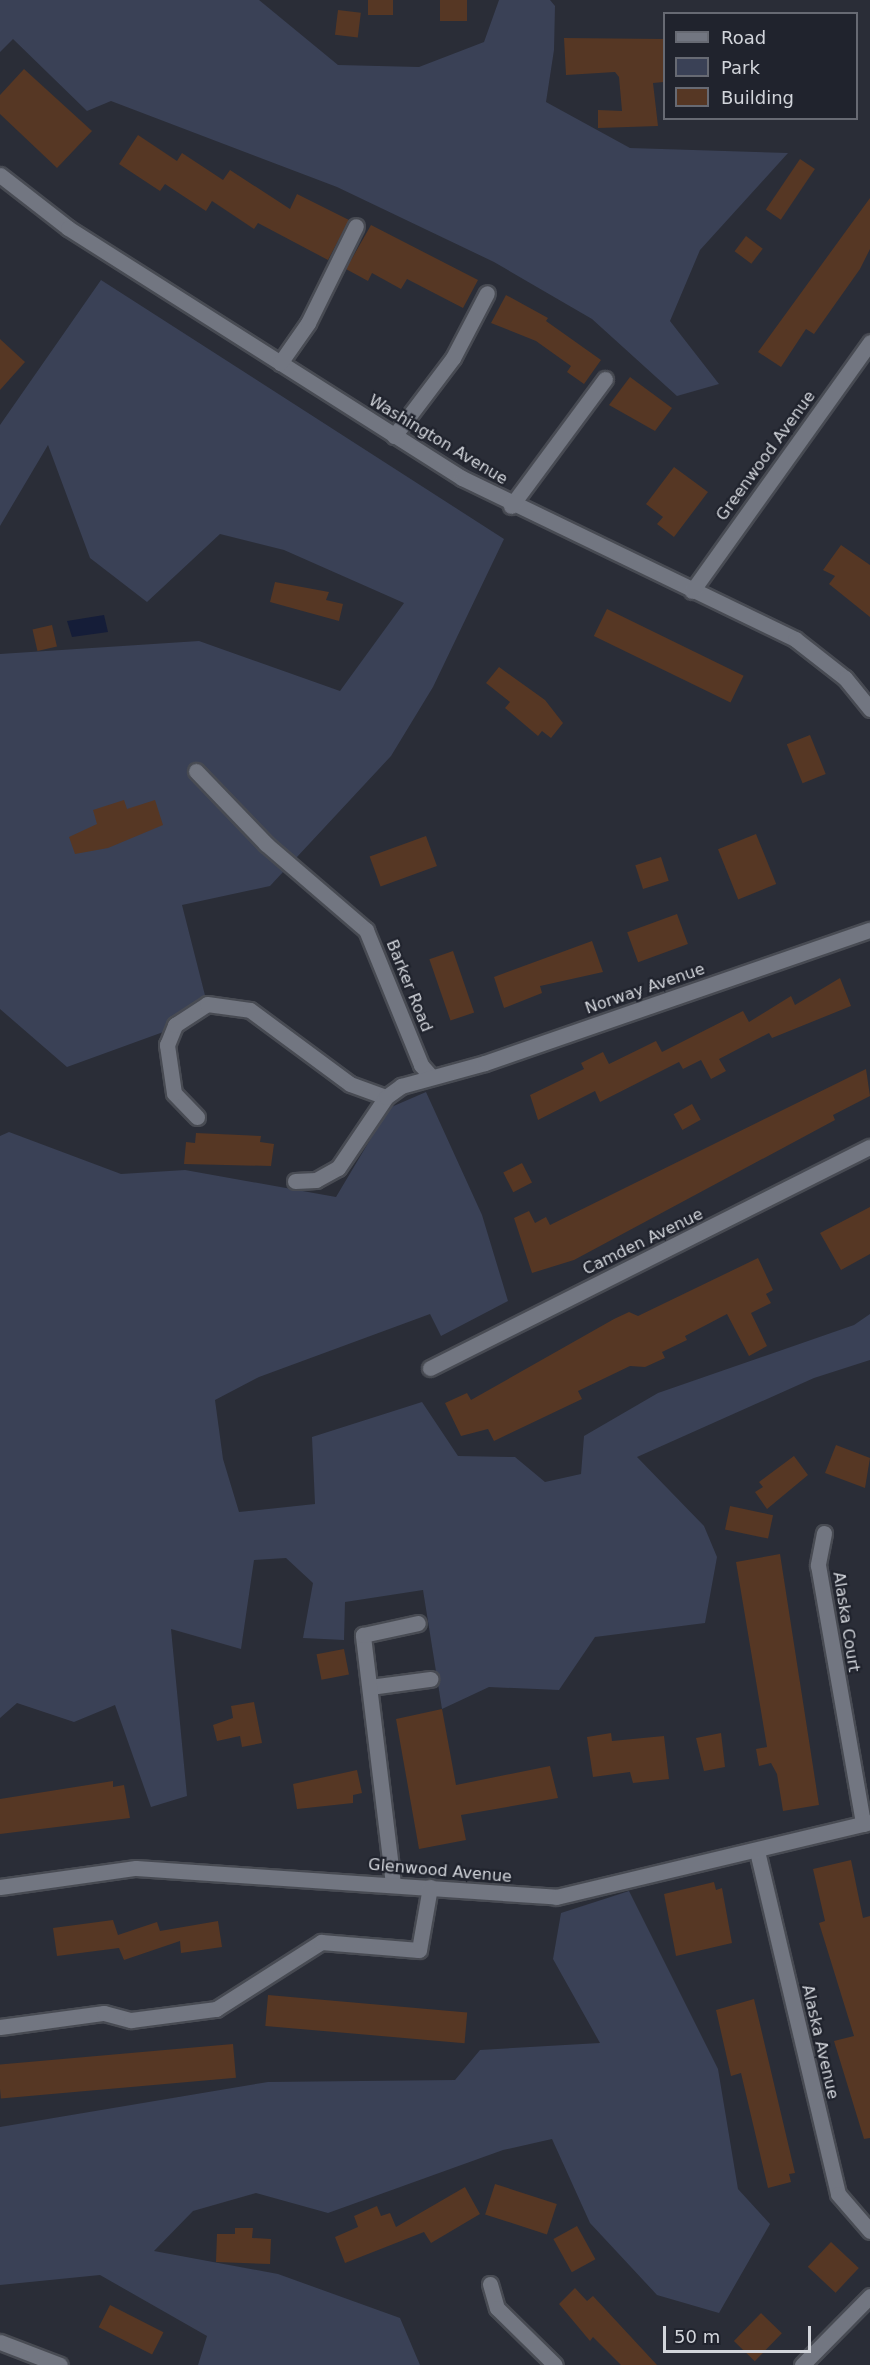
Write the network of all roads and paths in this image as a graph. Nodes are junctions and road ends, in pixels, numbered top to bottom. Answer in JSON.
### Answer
{"nodes":[{"id":1,"x":0,"y":175,"type":"edge"},
{"id":2,"x":356,"y":226,"type":"dead end"},
{"id":3,"x":487,"y":293,"type":"dead end"},
{"id":4,"x":870,"y":342,"type":"edge"},
{"id":5,"x":280,"y":363,"type":"junction"},
{"id":6,"x":606,"y":379,"type":"dead end"},
{"id":7,"x":394,"y":436,"type":"junction"},
{"id":8,"x":511,"y":506,"type":"junction"},
{"id":9,"x":692,"y":591,"type":"junction"},
{"id":10,"x":870,"y":709,"type":"edge"},
{"id":11,"x":196,"y":771,"type":"dead end"},
{"id":12,"x":870,"y":930,"type":"edge"},
{"id":13,"x":431,"y":1076,"type":"junction"},
{"id":14,"x":386,"y":1097,"type":"junction"},
{"id":15,"x":197,"y":1118,"type":"dead end"},
{"id":16,"x":870,"y":1147,"type":"edge"},
{"id":17,"x":295,"y":1181,"type":"dead end"},
{"id":18,"x":430,"y":1368,"type":"dead end"},
{"id":19,"x":824,"y":1533,"type":"dead end"},
{"id":20,"x":418,"y":1623,"type":"dead end"},
{"id":21,"x":430,"y":1678,"type":"dead end"},
{"id":22,"x":370,"y":1687,"type":"junction"},
{"id":23,"x":866,"y":1823,"type":"edge"},
{"id":24,"x":757,"y":1851,"type":"junction"},
{"id":25,"x":393,"y":1884,"type":"junction"},
{"id":26,"x":0,"y":1887,"type":"edge"},
{"id":27,"x":430,"y":1887,"type":"junction"},
{"id":28,"x":0,"y":2027,"type":"edge"},
{"id":29,"x":870,"y":2231,"type":"edge"},
{"id":30,"x":490,"y":2284,"type":"dead end"},
{"id":31,"x":870,"y":2296,"type":"edge"},
{"id":32,"x":0,"y":2342,"type":"edge"},
{"id":33,"x":60,"y":2365,"type":"edge"},
{"id":34,"x":555,"y":2365,"type":"edge"},
{"id":35,"x":802,"y":2365,"type":"edge"}],
"edges":[{"from":1,"to":5,"type":"street","name":"Washington Avenue"},
{"from":2,"to":5,"type":"street"},
{"from":3,"to":7,"type":"street"},
{"from":4,"to":9,"type":"street","name":"Greenwood Avenue"},
{"from":5,"to":7,"type":"street","name":"Washington Avenue"},
{"from":6,"to":8,"type":"street"},
{"from":7,"to":8,"type":"street","name":"Washington Avenue"},
{"from":8,"to":9,"type":"street","name":"Washington Avenue"},
{"from":9,"to":10,"type":"street","name":"Washington Avenue"},
{"from":11,"to":13,"type":"street","name":"Barker Road"},
{"from":12,"to":13,"type":"street","name":"Norway Avenue"},
{"from":13,"to":14,"type":"street","name":"Norway Avenue"},
{"from":14,"to":15,"type":"street"},
{"from":14,"to":17,"type":"street"},
{"from":16,"to":18,"type":"street","name":"Camden Avenue"},
{"from":19,"to":23,"type":"street","name":"Alaska Court"},
{"from":20,"to":22,"type":"street"},
{"from":21,"to":22,"type":"street"},
{"from":22,"to":25,"type":"street"},
{"from":23,"to":24,"type":"street","name":"Glenwood Avenue"},
{"from":24,"to":27,"type":"street","name":"Glenwood Avenue"},
{"from":24,"to":29,"type":"street","name":"Alaska Avenue"},
{"from":25,"to":26,"type":"street","name":"Glenwood Avenue"},
{"from":25,"to":27,"type":"street","name":"Glenwood Avenue"},
{"from":27,"to":28,"type":"street"},
{"from":30,"to":34,"type":"street"},
{"from":31,"to":35,"type":"street"},
{"from":32,"to":33,"type":"street"}]}
